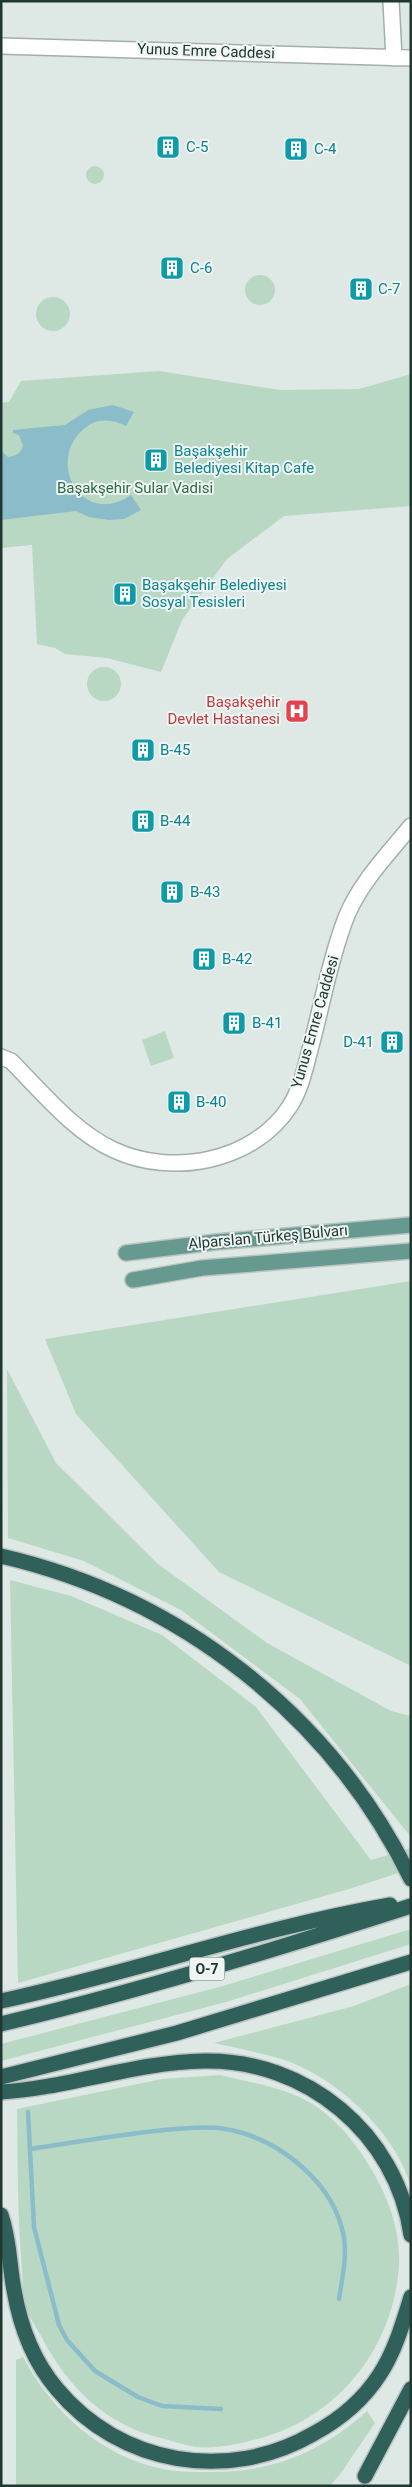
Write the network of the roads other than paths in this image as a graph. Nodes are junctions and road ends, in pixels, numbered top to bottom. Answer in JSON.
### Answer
{"nodes":[{"id":1,"x":391,"y":1,"type":"edge"},
{"id":2,"x":1,"y":46,"type":"edge"},
{"id":3,"x":394,"y":58,"type":"junction"},
{"id":4,"x":411,"y":58,"type":"edge"},
{"id":5,"x":411,"y":826,"type":"edge"},
{"id":6,"x":1,"y":1057,"type":"edge"},
{"id":7,"x":411,"y":1225,"type":"edge"},
{"id":8,"x":411,"y":1251,"type":"edge"},
{"id":9,"x":126,"y":1253,"type":"dead end"},
{"id":10,"x":133,"y":1280,"type":"dead end"},
{"id":11,"x":1,"y":1556,"type":"edge"},
{"id":12,"x":411,"y":1879,"type":"edge"},
{"id":13,"x":411,"y":1902,"type":"edge"},
{"id":14,"x":411,"y":1906,"type":"edge"},
{"id":15,"x":411,"y":1962,"type":"edge"},
{"id":16,"x":1,"y":2001,"type":"edge"},
{"id":17,"x":1,"y":2024,"type":"edge"},
{"id":18,"x":1,"y":2077,"type":"edge"},
{"id":19,"x":1,"y":2092,"type":"edge"},
{"id":20,"x":1,"y":2215,"type":"edge"},
{"id":21,"x":411,"y":2235,"type":"edge"},
{"id":22,"x":411,"y":2297,"type":"edge"},
{"id":23,"x":411,"y":2389,"type":"edge"},
{"id":24,"x":411,"y":2414,"type":"edge"},
{"id":25,"x":362,"y":2481,"type":"edge"}],
"edges":[{"from":1,"to":3,"type":"street"},
{"from":2,"to":3,"type":"street","name":"Yunus Emre Caddesi"},
{"from":3,"to":4,"type":"street","name":"Yunus Emre Caddesi"},
{"from":5,"to":6,"type":"street","name":"Yunus Emre Caddesi"},
{"from":7,"to":9,"type":"main road","name":"Alparslan Türkeş Bulvarı"},
{"from":8,"to":10,"type":"main road","name":"Alparslan Türkeş Bulvarı"},
{"from":11,"to":12,"type":"highway"},
{"from":13,"to":16,"type":"highway"},
{"from":14,"to":17,"type":"highway","number":"O-7"},
{"from":15,"to":18,"type":"highway"},
{"from":19,"to":21,"type":"highway"},
{"from":20,"to":22,"type":"highway"},
{"from":23,"to":25,"type":"highway"},
{"from":24,"to":25,"type":"highway"}]}
